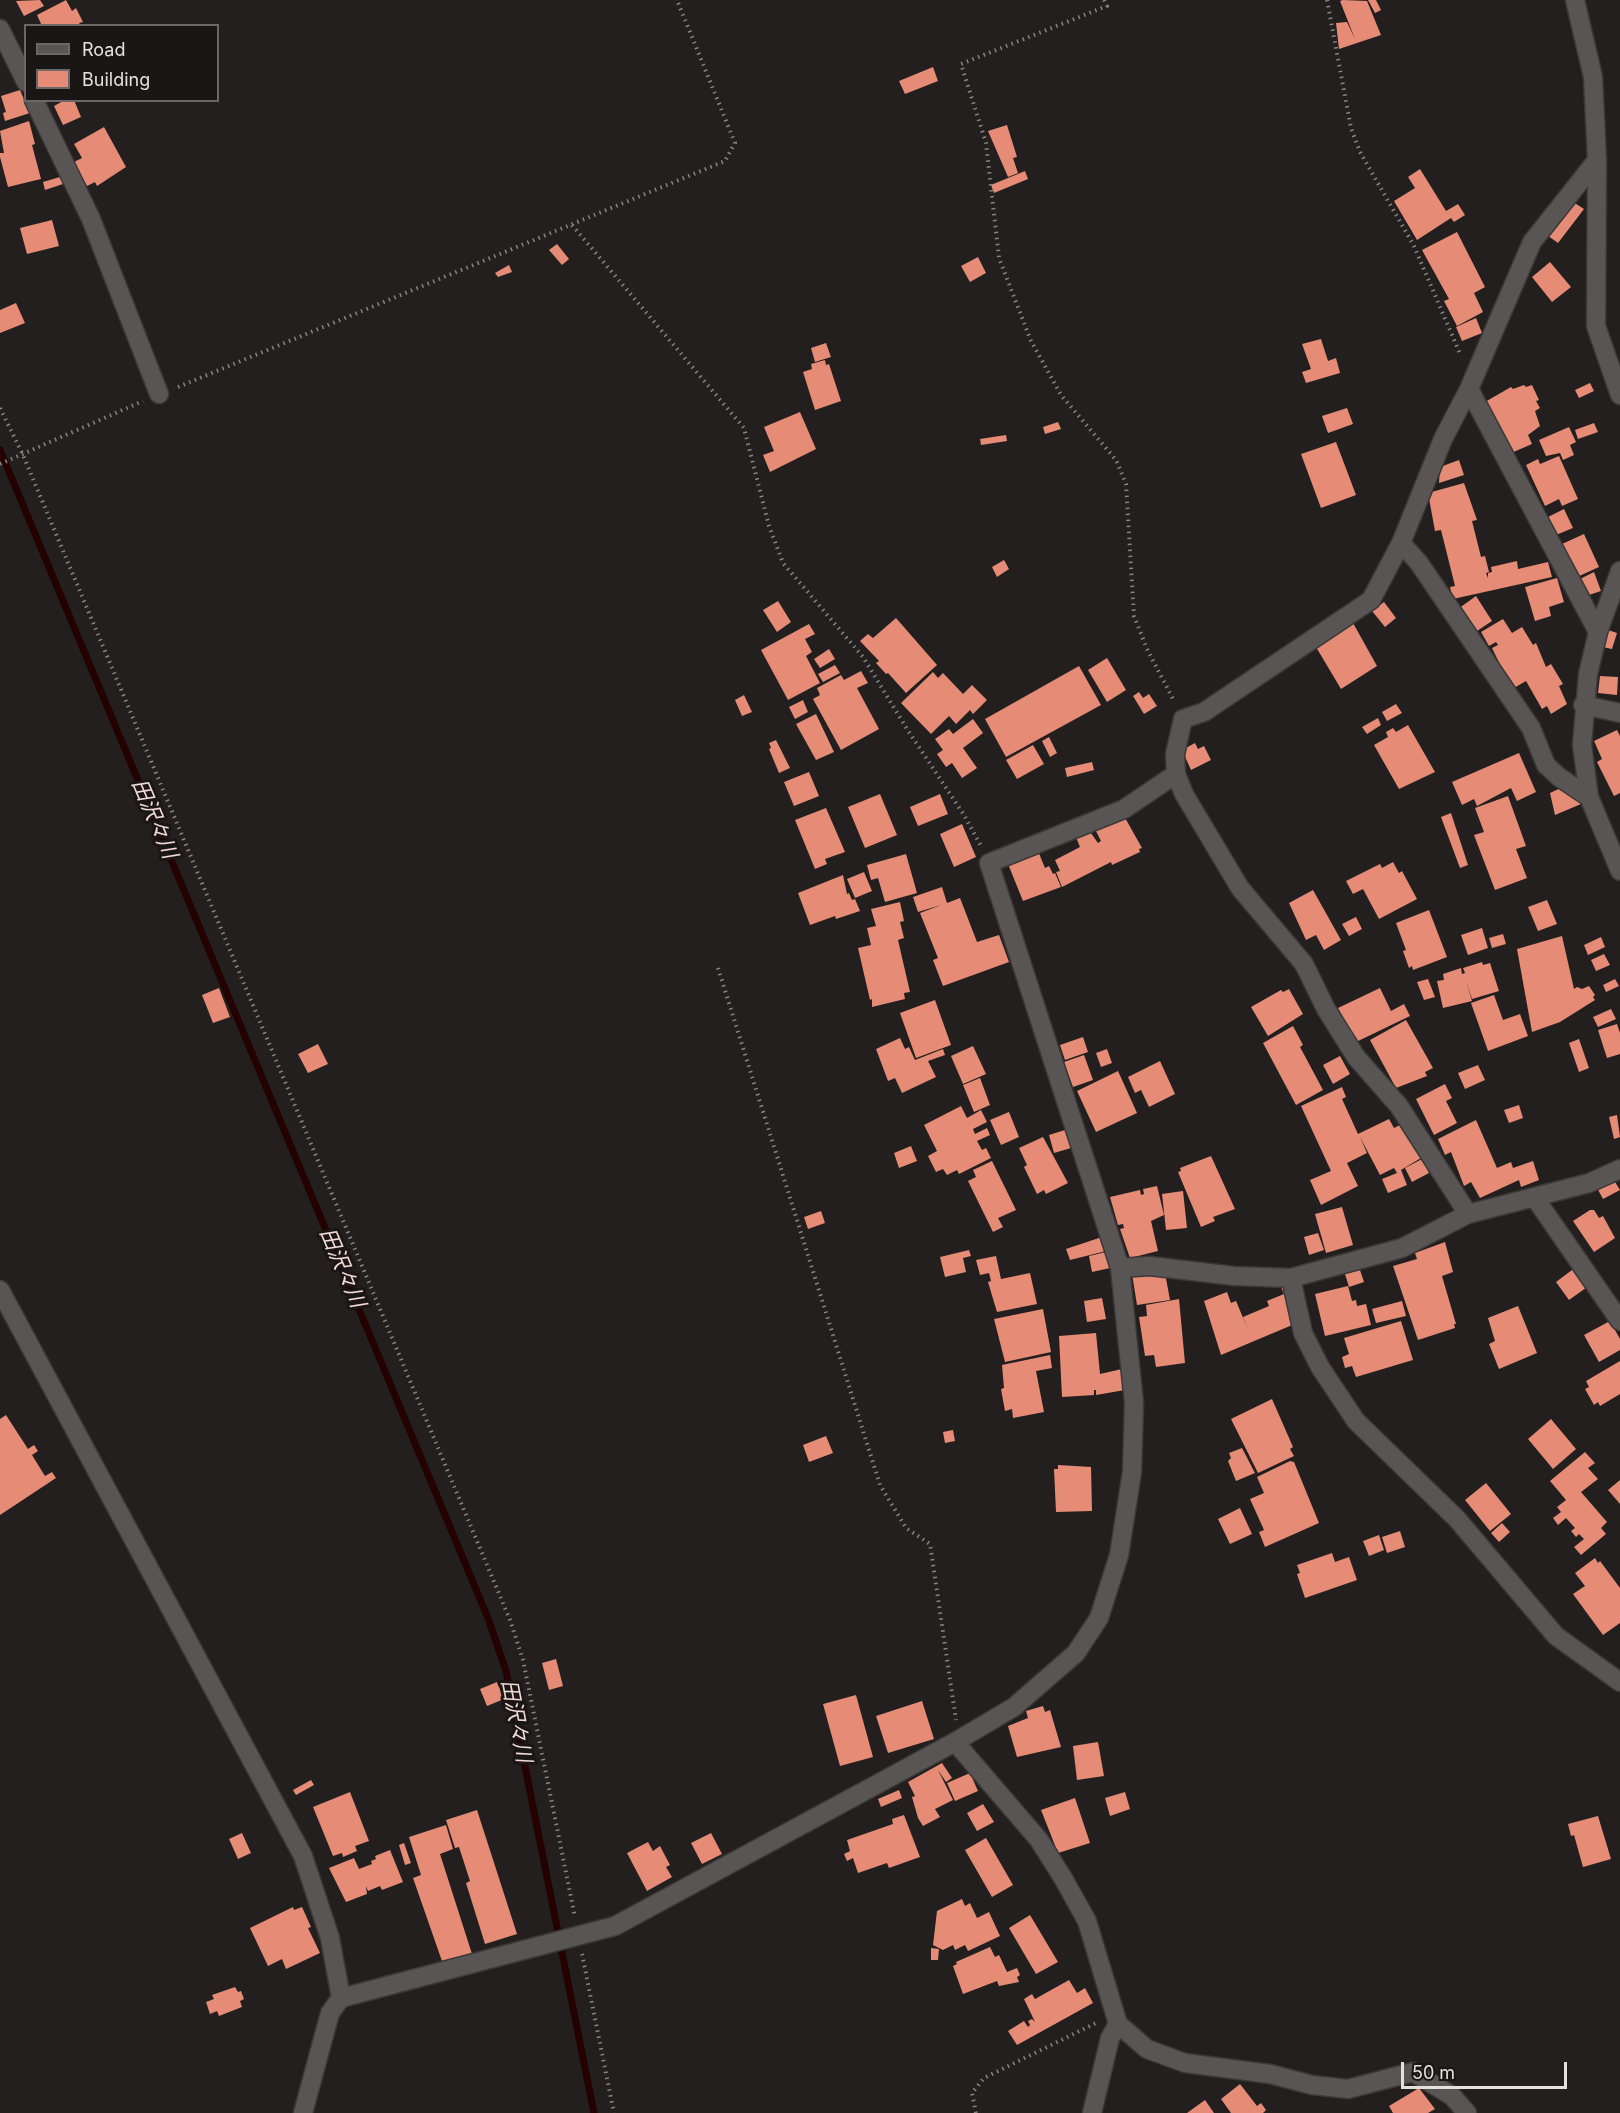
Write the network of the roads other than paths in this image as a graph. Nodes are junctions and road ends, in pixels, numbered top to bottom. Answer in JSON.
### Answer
{"nodes":[{"id":1,"x":1575,"y":0,"type":"edge"},
{"id":2,"x":0,"y":29,"type":"edge"},
{"id":3,"x":24,"y":78,"type":"edge"},
{"id":4,"x":35,"y":102,"type":"edge"},
{"id":5,"x":1597,"y":160,"type":"junction"},
{"id":6,"x":1469,"y":389,"type":"junction"},
{"id":7,"x":159,"y":394,"type":"road end"},
{"id":8,"x":1620,"y":395,"type":"edge"},
{"id":9,"x":1401,"y":543,"type":"junction"},
{"id":10,"x":1620,"y":571,"type":"edge"},
{"id":11,"x":1598,"y":632,"type":"junction"},
{"id":12,"x":1583,"y":705,"type":"junction"},
{"id":13,"x":1620,"y":713,"type":"edge"},
{"id":14,"x":1176,"y":774,"type":"junction"},
{"id":15,"x":1589,"y":796,"type":"junction"},
{"id":16,"x":1620,"y":871,"type":"edge"},
{"id":17,"x":1620,"y":1169,"type":"edge"},
{"id":18,"x":1535,"y":1198,"type":"junction"},
{"id":19,"x":1468,"y":1214,"type":"junction"},
{"id":20,"x":1120,"y":1268,"type":"junction"},
{"id":21,"x":1291,"y":1278,"type":"junction"},
{"id":22,"x":0,"y":1290,"type":"edge"},
{"id":23,"x":1620,"y":1322,"type":"edge"},
{"id":24,"x":1620,"y":1682,"type":"edge"},
{"id":25,"x":955,"y":1742,"type":"junction"},
{"id":26,"x":341,"y":1998,"type":"junction"},
{"id":27,"x":1115,"y":2019,"type":"junction"},
{"id":28,"x":303,"y":2113,"type":"edge"},
{"id":29,"x":1092,"y":2113,"type":"edge"},
{"id":30,"x":1467,"y":2113,"type":"edge"}],
"edges":[{"from":1,"to":5,"type":"street"},
{"from":2,"to":3,"type":"street"},
{"from":4,"to":7,"type":"street"},
{"from":5,"to":6,"type":"street"},
{"from":5,"to":8,"type":"street"},
{"from":6,"to":9,"type":"street"},
{"from":6,"to":11,"type":"street"},
{"from":9,"to":14,"type":"street"},
{"from":9,"to":15,"type":"street"},
{"from":10,"to":11,"type":"street"},
{"from":11,"to":12,"type":"street"},
{"from":12,"to":13,"type":"street"},
{"from":12,"to":15,"type":"street"},
{"from":14,"to":19,"type":"street"},
{"from":14,"to":20,"type":"street"},
{"from":15,"to":16,"type":"street"},
{"from":17,"to":18,"type":"street"},
{"from":18,"to":19,"type":"street"},
{"from":18,"to":23,"type":"street"},
{"from":19,"to":21,"type":"street"},
{"from":20,"to":21,"type":"street"},
{"from":20,"to":25,"type":"street"},
{"from":21,"to":24,"type":"street"},
{"from":22,"to":26,"type":"street"},
{"from":25,"to":26,"type":"street"},
{"from":25,"to":27,"type":"street"},
{"from":26,"to":28,"type":"street"},
{"from":27,"to":29,"type":"street"},
{"from":27,"to":30,"type":"street"}]}
